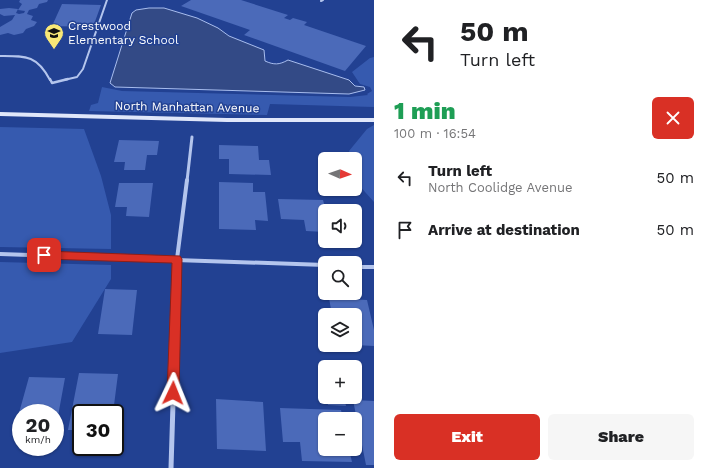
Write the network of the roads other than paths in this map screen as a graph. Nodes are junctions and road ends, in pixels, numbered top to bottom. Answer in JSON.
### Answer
{"nodes":[{"id":1,"x":108,"y":0,"type":"edge"},
{"id":2,"x":0,"y":56,"type":"edge"},
{"id":3,"x":0,"y":114,"type":"edge"},
{"id":4,"x":374,"y":120,"type":"edge"},
{"id":5,"x":192,"y":137,"type":"dead end"},
{"id":6,"x":0,"y":254,"type":"edge"},
{"id":7,"x":177,"y":259,"type":"junction"},
{"id":8,"x":318,"y":265,"type":"edge"},
{"id":9,"x":362,"y":266,"type":"edge"},
{"id":10,"x":374,"y":267,"type":"edge"},
{"id":11,"x":171,"y":468,"type":"edge"}],
"edges":[{"from":1,"to":2,"type":"lane"},
{"from":3,"to":4,"type":"street","name":"North Manhattan Avenue"},
{"from":5,"to":7,"type":"street"},
{"from":6,"to":7,"type":"street"},
{"from":7,"to":8,"type":"street"},
{"from":7,"to":11,"type":"street"},
{"from":9,"to":10,"type":"street"}]}
